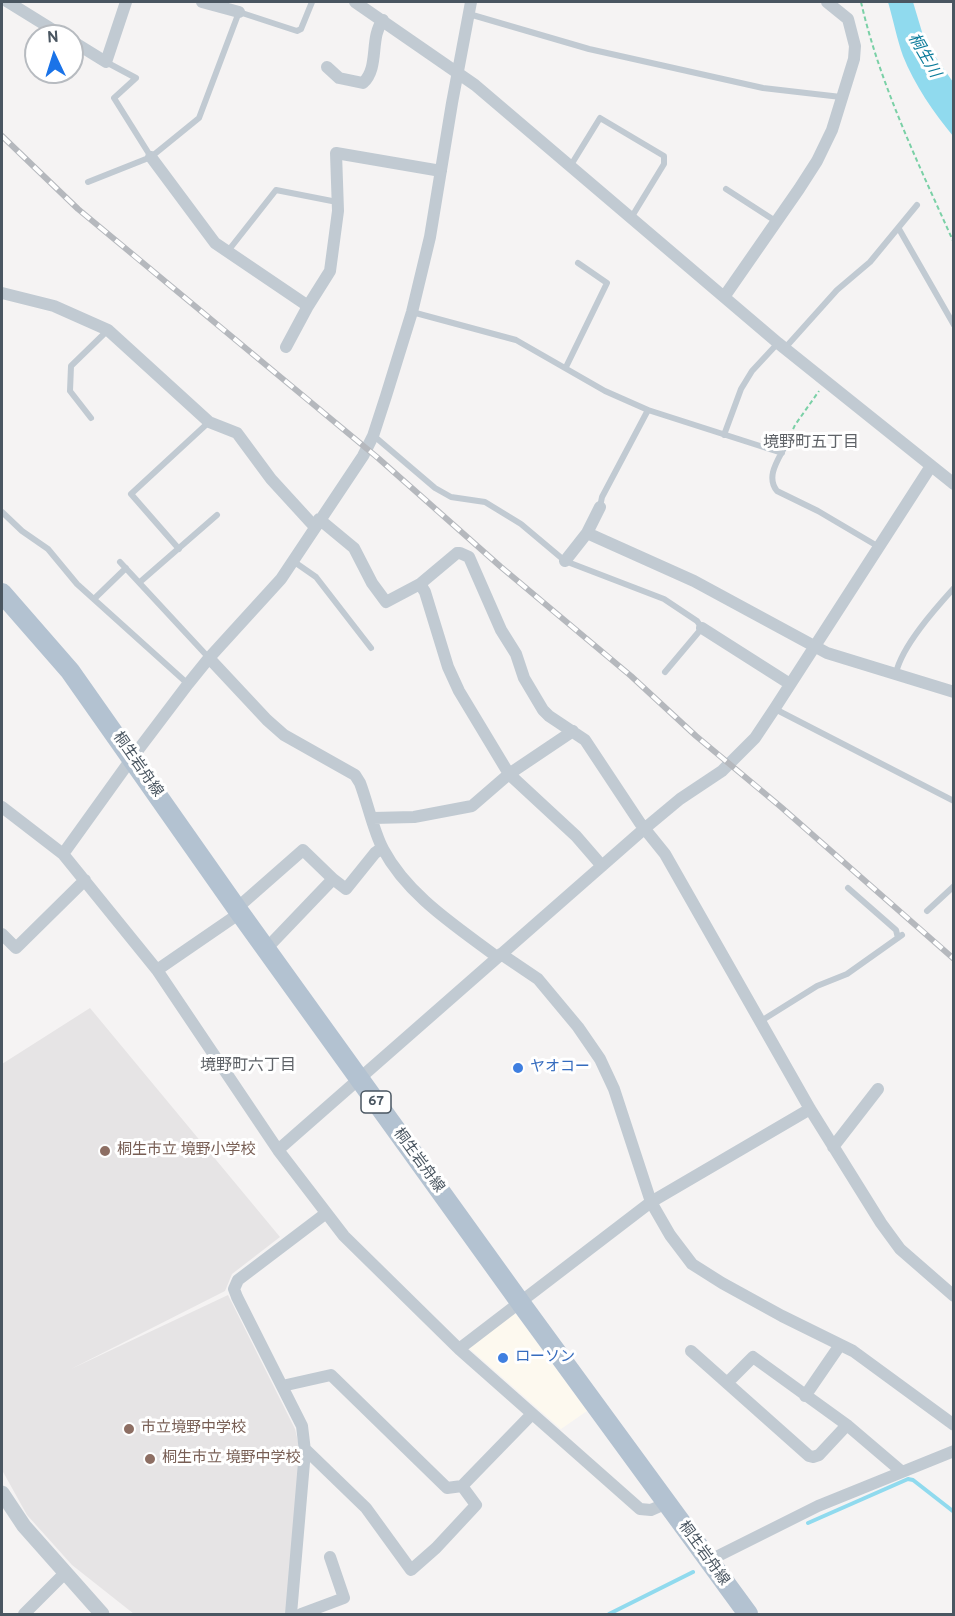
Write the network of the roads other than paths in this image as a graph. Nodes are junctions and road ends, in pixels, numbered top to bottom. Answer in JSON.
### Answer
{"nodes":[{"id":1,"x":8,"y":2,"type":"edge"},
{"id":2,"x":126,"y":2,"type":"edge"},
{"id":3,"x":202,"y":2,"type":"edge"},
{"id":4,"x":312,"y":2,"type":"edge"},
{"id":5,"x":355,"y":2,"type":"edge"},
{"id":6,"x":827,"y":2,"type":"edge"},
{"id":7,"x":470,"y":8,"type":"edge"},
{"id":8,"x":239,"y":12,"type":"junction"},
{"id":9,"x":383,"y":21,"type":"junction"},
{"id":10,"x":44,"y":24,"type":"edge"},
{"id":11,"x":84,"y":48,"type":"edge"},
{"id":12,"x":106,"y":62,"type":"junction"},
{"id":13,"x":327,"y":68,"type":"dead end"},
{"id":14,"x":458,"y":74,"type":"junction"},
{"id":15,"x":841,"y":97,"type":"junction"},
{"id":16,"x":151,"y":157,"type":"junction"},
{"id":17,"x":571,"y":165,"type":"junction"},
{"id":18,"x":441,"y":171,"type":"junction"},
{"id":19,"x":88,"y":182,"type":"dead end"},
{"id":20,"x":726,"y":189,"type":"dead end"},
{"id":21,"x":338,"y":202,"type":"junction"},
{"id":22,"x":917,"y":205,"type":"dead end"},
{"id":23,"x":631,"y":218,"type":"junction"},
{"id":24,"x":777,"y":222,"type":"junction"},
{"id":25,"x":899,"y":229,"type":"junction"},
{"id":26,"x":228,"y":251,"type":"junction"},
{"id":27,"x":578,"y":263,"type":"dead end"},
{"id":28,"x":2,"y":293,"type":"edge"},
{"id":29,"x":724,"y":297,"type":"junction"},
{"id":30,"x":308,"y":306,"type":"junction"},
{"id":31,"x":412,"y":312,"type":"junction"},
{"id":32,"x":954,"y":325,"type":"edge"},
{"id":33,"x":108,"y":330,"type":"junction"},
{"id":34,"x":781,"y":346,"type":"junction"},
{"id":35,"x":286,"y":347,"type":"dead end"},
{"id":36,"x":566,"y":367,"type":"junction"},
{"id":37,"x":648,"y":410,"type":"junction"},
{"id":38,"x":91,"y":418,"type":"dead end"},
{"id":39,"x":209,"y":422,"type":"junction"},
{"id":40,"x":724,"y":435,"type":"junction"},
{"id":41,"x":373,"y":436,"type":"junction"},
{"id":42,"x":786,"y":444,"type":"road end"},
{"id":43,"x":782,"y":453,"type":"junction"},
{"id":44,"x":931,"y":466,"type":"junction"},
{"id":45,"x":954,"y":484,"type":"edge"},
{"id":46,"x":600,"y":507,"type":"joint"},
{"id":47,"x":2,"y":512,"type":"edge"},
{"id":48,"x":217,"y":515,"type":"dead end"},
{"id":49,"x":317,"y":523,"type":"junction"},
{"id":50,"x":586,"y":533,"type":"junction"},
{"id":51,"x":879,"y":547,"type":"junction"},
{"id":52,"x":179,"y":549,"type":"junction"},
{"id":53,"x":292,"y":561,"type":"junction"},
{"id":54,"x":565,"y":561,"type":"junction"},
{"id":55,"x":120,"y":562,"type":"dead end"},
{"id":56,"x":126,"y":568,"type":"junction"},
{"id":57,"x":140,"y":582,"type":"junction"},
{"id":58,"x":420,"y":584,"type":"junction"},
{"id":59,"x":954,"y":588,"type":"edge"},
{"id":60,"x":2,"y":593,"type":"edge"},
{"id":61,"x":94,"y":598,"type":"junction"},
{"id":62,"x":702,"y":628,"type":"junction"},
{"id":63,"x":814,"y":647,"type":"junction"},
{"id":64,"x":371,"y":648,"type":"dead end"},
{"id":65,"x":209,"y":658,"type":"junction"},
{"id":66,"x":665,"y":672,"type":"dead end"},
{"id":67,"x":896,"y":673,"type":"junction"},
{"id":68,"x":188,"y":684,"type":"junction"},
{"id":69,"x":790,"y":684,"type":"junction"},
{"id":70,"x":954,"y":692,"type":"edge"},
{"id":71,"x":775,"y":708,"type":"junction"},
{"id":72,"x":573,"y":730,"type":"junction"},
{"id":73,"x":132,"y":758,"type":"junction"},
{"id":74,"x":509,"y":774,"type":"junction"},
{"id":75,"x":954,"y":801,"type":"edge"},
{"id":76,"x":2,"y":807,"type":"edge"},
{"id":77,"x":373,"y":818,"type":"junction"},
{"id":78,"x":644,"y":829,"type":"junction"},
{"id":79,"x":382,"y":848,"type":"junction"},
{"id":80,"x":63,"y":854,"type":"junction"},
{"id":81,"x":602,"y":866,"type":"junction"},
{"id":82,"x":333,"y":879,"type":"junction"},
{"id":83,"x":85,"y":880,"type":"junction"},
{"id":84,"x":954,"y":886,"type":"edge"},
{"id":85,"x":848,"y":888,"type":"dead end"},
{"id":86,"x":238,"y":910,"type":"junction"},
{"id":87,"x":927,"y":910,"type":"dead end"},
{"id":88,"x":2,"y":934,"type":"edge"},
{"id":89,"x":266,"y":949,"type":"junction"},
{"id":90,"x":499,"y":956,"type":"junction"},
{"id":91,"x":157,"y":970,"type":"junction"},
{"id":92,"x":761,"y":1021,"type":"junction"},
{"id":93,"x":359,"y":1078,"type":"junction"},
{"id":94,"x":878,"y":1089,"type":"dead end"},
{"id":95,"x":810,"y":1109,"type":"junction"},
{"id":96,"x":833,"y":1147,"type":"junction"},
{"id":97,"x":278,"y":1150,"type":"junction"},
{"id":98,"x":651,"y":1202,"type":"junction"},
{"id":99,"x":325,"y":1214,"type":"junction"},
{"id":100,"x":954,"y":1296,"type":"edge"},
{"id":101,"x":519,"y":1301,"type":"junction"},
{"id":102,"x":840,"y":1345,"type":"junction"},
{"id":103,"x":459,"y":1349,"type":"junction"},
{"id":104,"x":691,"y":1351,"type":"dead end"},
{"id":105,"x":727,"y":1383,"type":"junction"},
{"id":106,"x":282,"y":1386,"type":"junction"},
{"id":107,"x":805,"y":1396,"type":"junction"},
{"id":108,"x":532,"y":1414,"type":"junction"},
{"id":109,"x":847,"y":1425,"type":"junction"},
{"id":110,"x":954,"y":1425,"type":"edge"},
{"id":111,"x":305,"y":1449,"type":"junction"},
{"id":112,"x":954,"y":1451,"type":"edge"},
{"id":113,"x":901,"y":1471,"type":"junction"},
{"id":114,"x":462,"y":1486,"type":"junction"},
{"id":115,"x":2,"y":1493,"type":"edge"},
{"id":116,"x":667,"y":1503,"type":"junction"},
{"id":117,"x":330,"y":1557,"type":"dead end"},
{"id":118,"x":708,"y":1561,"type":"junction"},
{"id":119,"x":65,"y":1573,"type":"junction"},
{"id":120,"x":24,"y":1614,"type":"edge"},
{"id":121,"x":102,"y":1614,"type":"edge"},
{"id":122,"x":291,"y":1614,"type":"edge"},
{"id":123,"x":301,"y":1614,"type":"edge"},
{"id":124,"x":748,"y":1614,"type":"edge"}],
"edges":[{"from":1,"to":10,"type":"street"},
{"from":2,"to":12,"type":"street"},
{"from":3,"to":8,"type":"street"},
{"from":4,"to":8,"type":"lane"},
{"from":5,"to":9,"type":"street"},
{"from":6,"to":15,"type":"street"},
{"from":7,"to":14,"type":"street"},
{"from":7,"to":15,"type":"lane"},
{"from":8,"to":16,"type":"lane"},
{"from":9,"to":13,"type":"street"},
{"from":9,"to":14,"type":"street"},
{"from":11,"to":12,"type":"street"},
{"from":12,"to":16,"type":"lane"},
{"from":14,"to":17,"type":"street"},
{"from":14,"to":18,"type":"street"},
{"from":15,"to":24,"type":"street"},
{"from":16,"to":19,"type":"lane"},
{"from":16,"to":26,"type":"street"},
{"from":17,"to":23,"type":"street"},
{"from":17,"to":23,"type":"lane"},
{"from":18,"to":21,"type":"street"},
{"from":18,"to":31,"type":"street"},
{"from":20,"to":24,"type":"lane"},
{"from":21,"to":26,"type":"lane"},
{"from":21,"to":30,"type":"street"},
{"from":22,"to":25,"type":"lane"},
{"from":23,"to":29,"type":"street"},
{"from":24,"to":29,"type":"street"},
{"from":25,"to":32,"type":"lane"},
{"from":25,"to":34,"type":"lane"},
{"from":26,"to":30,"type":"street"},
{"from":27,"to":36,"type":"lane"},
{"from":28,"to":33,"type":"street"},
{"from":29,"to":34,"type":"street"},
{"from":30,"to":35,"type":"street"},
{"from":31,"to":36,"type":"lane"},
{"from":31,"to":41,"type":"street"},
{"from":33,"to":38,"type":"lane"},
{"from":33,"to":39,"type":"street"},
{"from":34,"to":40,"type":"lane"},
{"from":34,"to":44,"type":"street"},
{"from":36,"to":37,"type":"lane"},
{"from":37,"to":40,"type":"lane"},
{"from":37,"to":46,"type":"lane"},
{"from":39,"to":49,"type":"street"},
{"from":39,"to":52,"type":"lane"},
{"from":40,"to":43,"type":"lane"},
{"from":41,"to":49,"type":"street"},
{"from":41,"to":54,"type":"lane"},
{"from":42,"to":43,"type":"lane"},
{"from":43,"to":51,"type":"lane"},
{"from":44,"to":45,"type":"street"},
{"from":44,"to":51,"type":"street"},
{"from":46,"to":50,"type":"street"},
{"from":47,"to":61,"type":"lane"},
{"from":48,"to":52,"type":"lane"},
{"from":49,"to":53,"type":"street"},
{"from":49,"to":58,"type":"street"},
{"from":50,"to":54,"type":"street"},
{"from":50,"to":63,"type":"street"},
{"from":51,"to":63,"type":"street"},
{"from":52,"to":57,"type":"lane"},
{"from":53,"to":64,"type":"lane"},
{"from":53,"to":65,"type":"street"},
{"from":54,"to":62,"type":"lane"},
{"from":55,"to":56,"type":"lane"},
{"from":56,"to":57,"type":"lane"},
{"from":56,"to":61,"type":"lane"},
{"from":57,"to":65,"type":"lane"},
{"from":58,"to":72,"type":"street"},
{"from":58,"to":74,"type":"street"},
{"from":59,"to":67,"type":"lane"},
{"from":60,"to":73,"type":"main road","name":"桐生岩舟線","number":"67"},
{"from":61,"to":68,"type":"lane"},
{"from":62,"to":66,"type":"lane"},
{"from":62,"to":69,"type":"street"},
{"from":63,"to":67,"type":"street"},
{"from":63,"to":69,"type":"street"},
{"from":65,"to":68,"type":"street"},
{"from":65,"to":77,"type":"street"},
{"from":67,"to":70,"type":"street"},
{"from":68,"to":73,"type":"street"},
{"from":69,"to":71,"type":"street"},
{"from":71,"to":75,"type":"lane"},
{"from":71,"to":78,"type":"street"},
{"from":72,"to":74,"type":"street"},
{"from":72,"to":78,"type":"street"},
{"from":73,"to":80,"type":"street"},
{"from":73,"to":86,"type":"main road","name":"桐生岩舟線","number":"67"},
{"from":74,"to":77,"type":"street"},
{"from":74,"to":81,"type":"street"},
{"from":76,"to":80,"type":"street"},
{"from":77,"to":79,"type":"street"},
{"from":78,"to":81,"type":"street"},
{"from":78,"to":92,"type":"street"},
{"from":79,"to":82,"type":"street"},
{"from":79,"to":90,"type":"street"},
{"from":80,"to":83,"type":"street"},
{"from":81,"to":90,"type":"street"},
{"from":82,"to":86,"type":"street"},
{"from":82,"to":89,"type":"street"},
{"from":83,"to":88,"type":"street"},
{"from":83,"to":91,"type":"street"},
{"from":84,"to":87,"type":"lane"},
{"from":85,"to":92,"type":"lane"},
{"from":86,"to":89,"type":"main road","name":"桐生岩舟線","number":"67"},
{"from":86,"to":91,"type":"street"},
{"from":89,"to":93,"type":"main road","name":"桐生岩舟線","number":"67"},
{"from":90,"to":93,"type":"street"},
{"from":90,"to":98,"type":"street"},
{"from":91,"to":97,"type":"street"},
{"from":92,"to":95,"type":"street"},
{"from":93,"to":97,"type":"street"},
{"from":93,"to":101,"type":"main road","name":"桐生岩舟線","number":"67"},
{"from":94,"to":96,"type":"street"},
{"from":95,"to":96,"type":"street"},
{"from":95,"to":98,"type":"street"},
{"from":96,"to":100,"type":"street"},
{"from":97,"to":99,"type":"street"},
{"from":98,"to":101,"type":"street"},
{"from":98,"to":102,"type":"street"},
{"from":99,"to":103,"type":"street"},
{"from":99,"to":106,"type":"street"},
{"from":101,"to":103,"type":"street"},
{"from":101,"to":116,"type":"main road","name":"桐生岩舟線","number":"67"},
{"from":102,"to":107,"type":"street"},
{"from":102,"to":110,"type":"street"},
{"from":103,"to":108,"type":"street"},
{"from":104,"to":105,"type":"street"},
{"from":105,"to":107,"type":"street"},
{"from":105,"to":109,"type":"street"},
{"from":106,"to":111,"type":"street"},
{"from":106,"to":114,"type":"street"},
{"from":107,"to":109,"type":"street"},
{"from":108,"to":114,"type":"street"},
{"from":108,"to":116,"type":"street"},
{"from":109,"to":113,"type":"street"},
{"from":111,"to":114,"type":"street"},
{"from":111,"to":122,"type":"street"},
{"from":112,"to":113,"type":"street"},
{"from":113,"to":118,"type":"street"},
{"from":115,"to":119,"type":"street"},
{"from":116,"to":118,"type":"main road","name":"桐生岩舟線","number":"67"},
{"from":117,"to":123,"type":"street"},
{"from":118,"to":124,"type":"main road","name":"桐生岩舟線","number":"67"},
{"from":119,"to":120,"type":"street"},
{"from":119,"to":121,"type":"street"}]}
